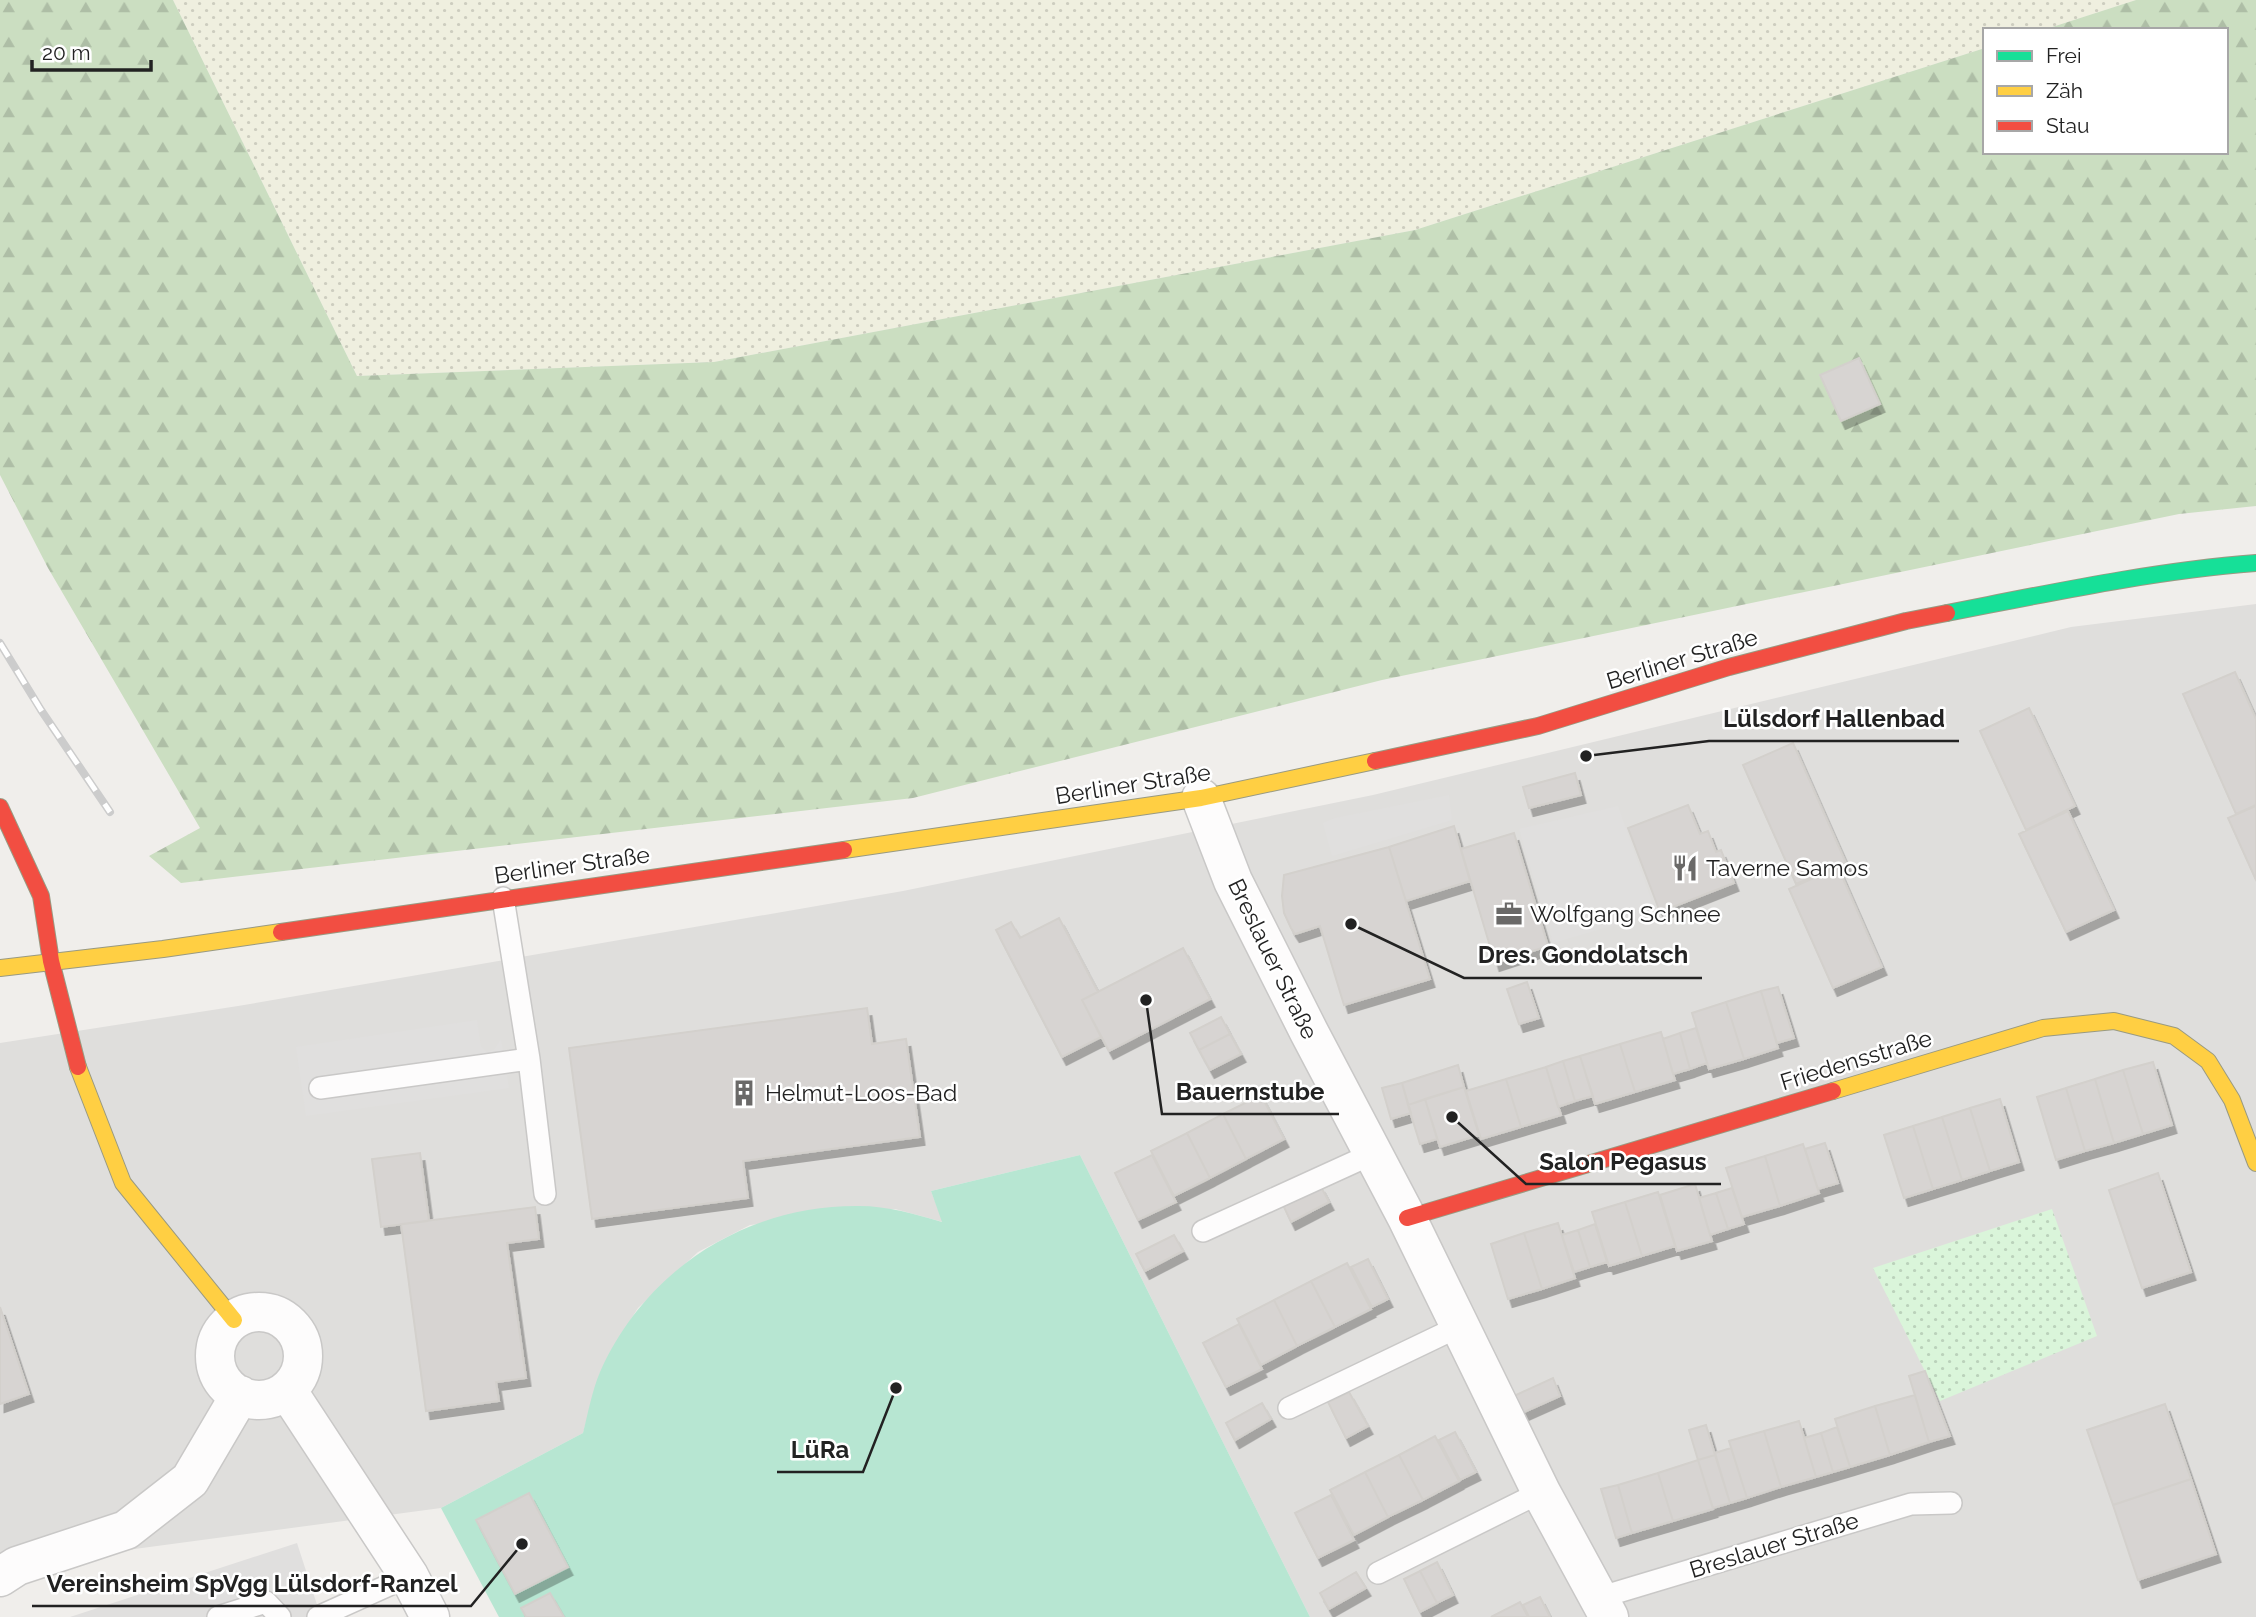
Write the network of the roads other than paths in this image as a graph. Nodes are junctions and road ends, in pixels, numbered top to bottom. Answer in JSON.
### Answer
{"nodes":[{"id":1,"x":2256,"y":563,"type":"edge"},
{"id":2,"x":1201,"y":798,"type":"junction"},
{"id":3,"x":0,"y":807,"type":"edge"},
{"id":4,"x":503,"y":898,"type":"junction"},
{"id":5,"x":51,"y":961,"type":"junction"},
{"id":6,"x":0,"y":968,"type":"edge"},
{"id":7,"x":529,"y":1059,"type":"junction"},
{"id":8,"x":320,"y":1087,"type":"dead end"},
{"id":9,"x":1372,"y":1154,"type":"junction"},
{"id":10,"x":2256,"y":1163,"type":"edge"},
{"id":11,"x":545,"y":1194,"type":"dead end"},
{"id":12,"x":1407,"y":1218,"type":"junction"},
{"id":13,"x":1203,"y":1231,"type":"dead end"},
{"id":14,"x":234,"y":1320,"type":"junction"},
{"id":15,"x":1458,"y":1326,"type":"junction"},
{"id":16,"x":287,"y":1390,"type":"junction"},
{"id":17,"x":240,"y":1395,"type":"junction"},
{"id":18,"x":1289,"y":1408,"type":"dead end"},
{"id":19,"x":1541,"y":1492,"type":"junction"},
{"id":20,"x":1951,"y":1503,"type":"dead end"},
{"id":21,"x":1378,"y":1573,"type":"dead end"},
{"id":22,"x":409,"y":1576,"type":"junction"},
{"id":23,"x":0,"y":1577,"type":"edge"},
{"id":24,"x":1604,"y":1607,"type":"edge"},
{"id":25,"x":218,"y":1617,"type":"edge"},
{"id":26,"x":280,"y":1617,"type":"edge"},
{"id":27,"x":318,"y":1617,"type":"edge"},
{"id":28,"x":430,"y":1617,"type":"edge"}],
"edges":[{"from":1,"to":2,"type":"street","name":"Berliner Straße"},
{"from":2,"to":4,"type":"street","name":"Berliner Straße"},
{"from":2,"to":9,"type":"street","name":"Breslauer Straße"},
{"from":3,"to":5,"type":"street"},
{"from":4,"to":5,"type":"street","name":"Berliner Straße"},
{"from":4,"to":7,"type":"lane"},
{"from":5,"to":6,"type":"street","name":"Berliner Straße"},
{"from":5,"to":14,"type":"street"},
{"from":7,"to":8,"type":"lane"},
{"from":7,"to":11,"type":"lane"},
{"from":9,"to":12,"type":"street","name":"Breslauer Straße"},
{"from":9,"to":13,"type":"lane"},
{"from":10,"to":12,"type":"street","name":"Friedensstraße"},
{"from":12,"to":15,"type":"street","name":"Breslauer Straße"},
{"from":14,"to":16,"type":"street"},
{"from":14,"to":17,"type":"street"},
{"from":15,"to":18,"type":"lane"},
{"from":15,"to":19,"type":"street","name":"Breslauer Straße"},
{"from":16,"to":17,"type":"street"},
{"from":16,"to":22,"type":"street"},
{"from":17,"to":23,"type":"street"},
{"from":19,"to":21,"type":"lane"},
{"from":19,"to":24,"type":"street","name":"Breslauer Straße"},
{"from":20,"to":24,"type":"lane","name":"Breslauer Straße"},
{"from":22,"to":27,"type":"lane"},
{"from":22,"to":28,"type":"street"},
{"from":25,"to":26,"type":"lane"}]}
